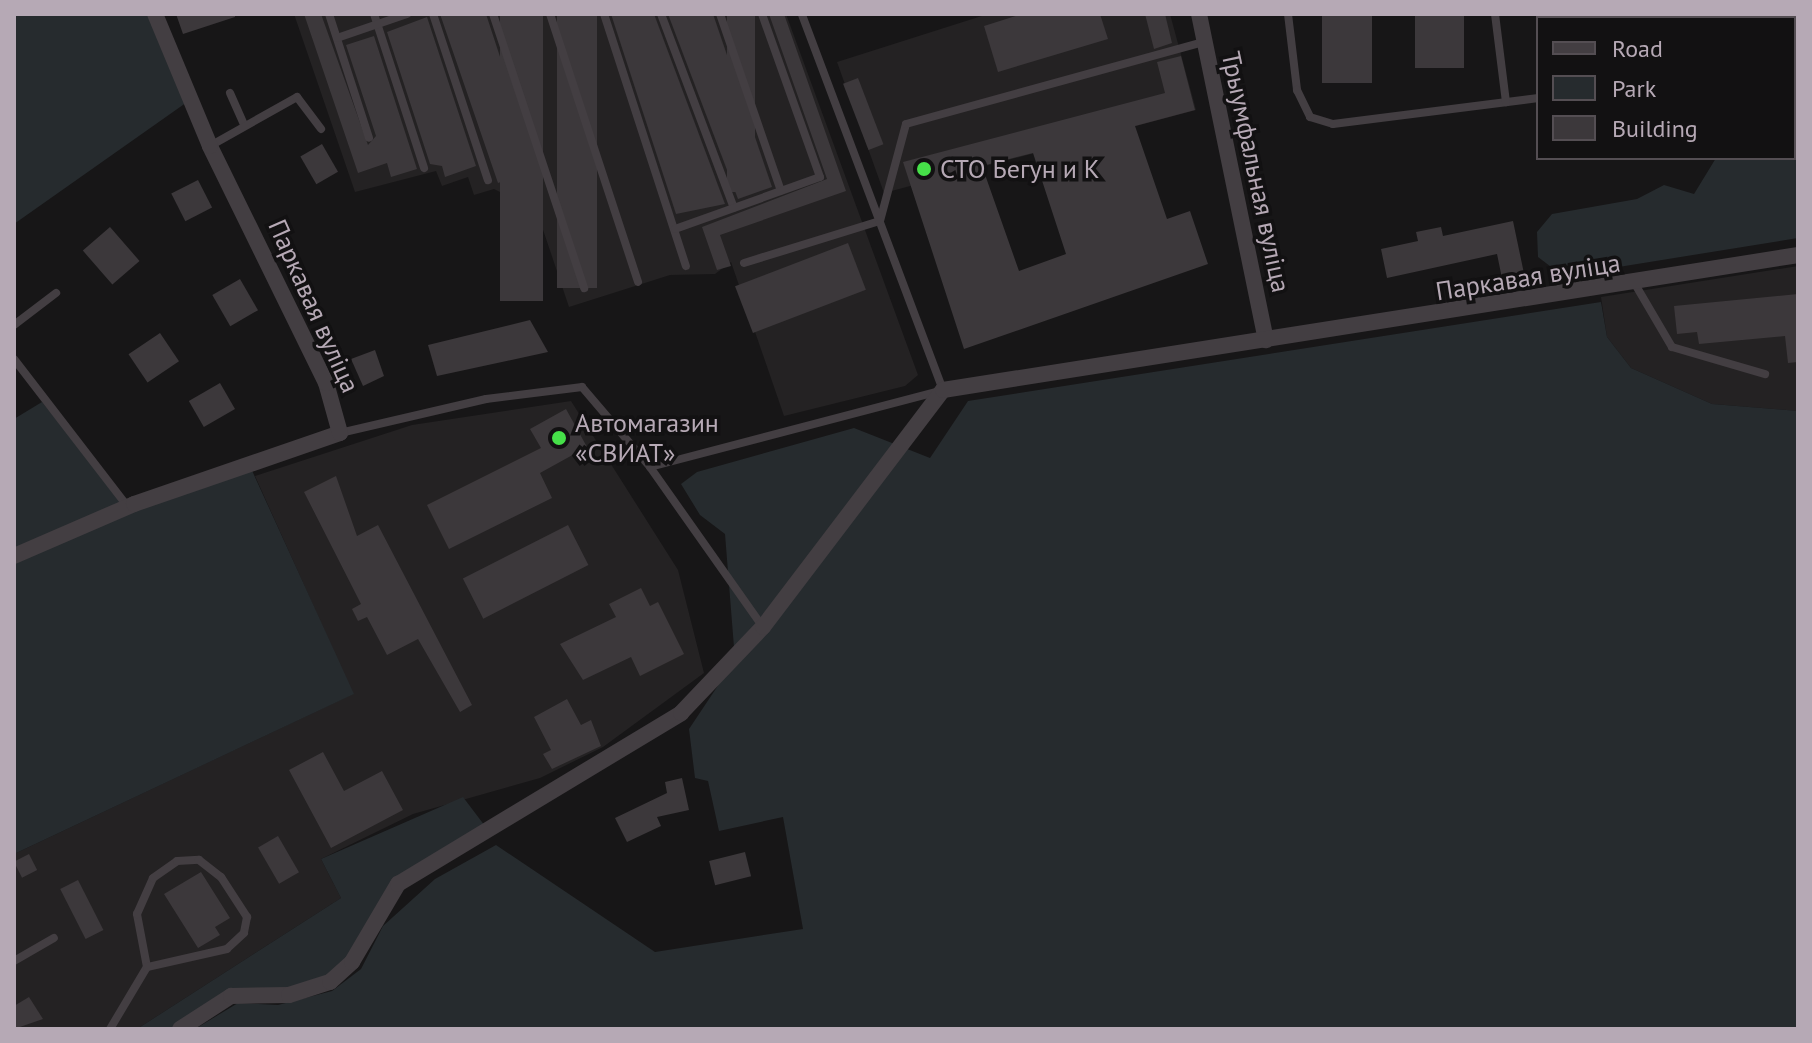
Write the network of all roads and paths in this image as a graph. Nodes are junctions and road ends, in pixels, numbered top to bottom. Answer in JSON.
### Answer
{"nodes":[{"id":1,"x":155,"y":14,"type":"edge"},
{"id":2,"x":329,"y":14,"type":"edge"},
{"id":3,"x":374,"y":14,"type":"edge"},
{"id":4,"x":407,"y":14,"type":"edge"},
{"id":5,"x":433,"y":14,"type":"edge"},
{"id":6,"x":493,"y":14,"type":"edge"},
{"id":7,"x":550,"y":14,"type":"edge"},
{"id":8,"x":604,"y":14,"type":"edge"},
{"id":9,"x":661,"y":14,"type":"edge"},
{"id":10,"x":720,"y":14,"type":"edge"},
{"id":11,"x":762,"y":14,"type":"edge"},
{"id":12,"x":802,"y":14,"type":"edge"},
{"id":13,"x":1199,"y":14,"type":"edge"},
{"id":14,"x":1288,"y":14,"type":"edge"},
{"id":15,"x":1495,"y":14,"type":"edge"},
{"id":16,"x":377,"y":24,"type":"junction"},
{"id":17,"x":337,"y":38,"type":"junction"},
{"id":18,"x":1205,"y":42,"type":"junction"},
{"id":19,"x":230,"y":93,"type":"dead end"},
{"id":20,"x":1536,"y":98,"type":"edge"},
{"id":21,"x":1506,"y":102,"type":"junction"},
{"id":22,"x":244,"y":124,"type":"junction"},
{"id":23,"x":321,"y":129,"type":"dead end"},
{"id":24,"x":369,"y":138,"type":"dead end"},
{"id":25,"x":210,"y":146,"type":"junction"},
{"id":26,"x":424,"y":168,"type":"dead end"},
{"id":27,"x":488,"y":180,"type":"dead end"},
{"id":28,"x":781,"y":191,"type":"junction"},
{"id":29,"x":734,"y":208,"type":"junction"},
{"id":30,"x":880,"y":221,"type":"junction"},
{"id":31,"x":675,"y":229,"type":"junction"},
{"id":32,"x":1798,"y":255,"type":"edge"},
{"id":33,"x":744,"y":263,"type":"dead end"},
{"id":34,"x":686,"y":266,"type":"dead end"},
{"id":35,"x":638,"y":282,"type":"dead end"},
{"id":36,"x":1635,"y":284,"type":"junction"},
{"id":37,"x":584,"y":288,"type":"dead end"},
{"id":38,"x":56,"y":293,"type":"dead end"},
{"id":39,"x":14,"y":325,"type":"edge"},
{"id":40,"x":1266,"y":340,"type":"junction"},
{"id":41,"x":14,"y":359,"type":"edge"},
{"id":42,"x":1765,"y":374,"type":"dead end"},
{"id":43,"x":943,"y":390,"type":"junction"},
{"id":44,"x":340,"y":433,"type":"junction"},
{"id":45,"x":650,"y":467,"type":"junction"},
{"id":46,"x":128,"y":507,"type":"junction"},
{"id":47,"x":14,"y":556,"type":"edge"},
{"id":48,"x":763,"y":627,"type":"junction"},
{"id":49,"x":54,"y":938,"type":"dead end"},
{"id":50,"x":14,"y":961,"type":"edge"},
{"id":51,"x":147,"y":967,"type":"junction"},
{"id":52,"x":110,"y":1029,"type":"edge"},
{"id":53,"x":180,"y":1029,"type":"edge"}],
"edges":[{"from":1,"to":25,"type":"street","name":"Паркавая вуліца"},
{"from":2,"to":17,"type":"lane"},
{"from":3,"to":16,"type":"lane"},
{"from":4,"to":16,"type":"lane"},
{"from":5,"to":27,"type":"lane"},
{"from":6,"to":37,"type":"lane"},
{"from":7,"to":35,"type":"lane"},
{"from":8,"to":31,"type":"lane"},
{"from":9,"to":29,"type":"lane"},
{"from":10,"to":28,"type":"lane"},
{"from":11,"to":28,"type":"lane"},
{"from":12,"to":30,"type":"lane"},
{"from":13,"to":18,"type":"street","name":"Трыумфальная вуліца"},
{"from":14,"to":21,"type":"lane"},
{"from":15,"to":21,"type":"lane"},
{"from":16,"to":17,"type":"lane"},
{"from":16,"to":26,"type":"lane"},
{"from":17,"to":24,"type":"lane"},
{"from":18,"to":30,"type":"lane"},
{"from":18,"to":40,"type":"street","name":"Трыумфальная вуліца"},
{"from":19,"to":22,"type":"lane"},
{"from":20,"to":21,"type":"lane"},
{"from":22,"to":23,"type":"lane"},
{"from":22,"to":25,"type":"lane"},
{"from":25,"to":44,"type":"street","name":"Паркавая вуліца"},
{"from":28,"to":29,"type":"lane"},
{"from":29,"to":31,"type":"lane"},
{"from":30,"to":33,"type":"lane"},
{"from":30,"to":43,"type":"lane"},
{"from":31,"to":34,"type":"lane"},
{"from":32,"to":36,"type":"street","name":"Паркавая вуліца"},
{"from":36,"to":40,"type":"street","name":"Паркавая вуліца"},
{"from":36,"to":42,"type":"lane"},
{"from":38,"to":39,"type":"lane"},
{"from":40,"to":43,"type":"street","name":"Паркавая вуліца"},
{"from":41,"to":46,"type":"lane"},
{"from":43,"to":45,"type":"lane"},
{"from":43,"to":48,"type":"street"},
{"from":44,"to":45,"type":"lane"},
{"from":44,"to":46,"type":"street","name":"Паркавая вуліца"},
{"from":45,"to":48,"type":"lane"},
{"from":46,"to":47,"type":"street","name":"Паркавая вуліца"},
{"from":48,"to":53,"type":"street"},
{"from":49,"to":50,"type":"lane"},
{"from":51,"to":51,"type":"lane"},
{"from":51,"to":52,"type":"lane"}]}
